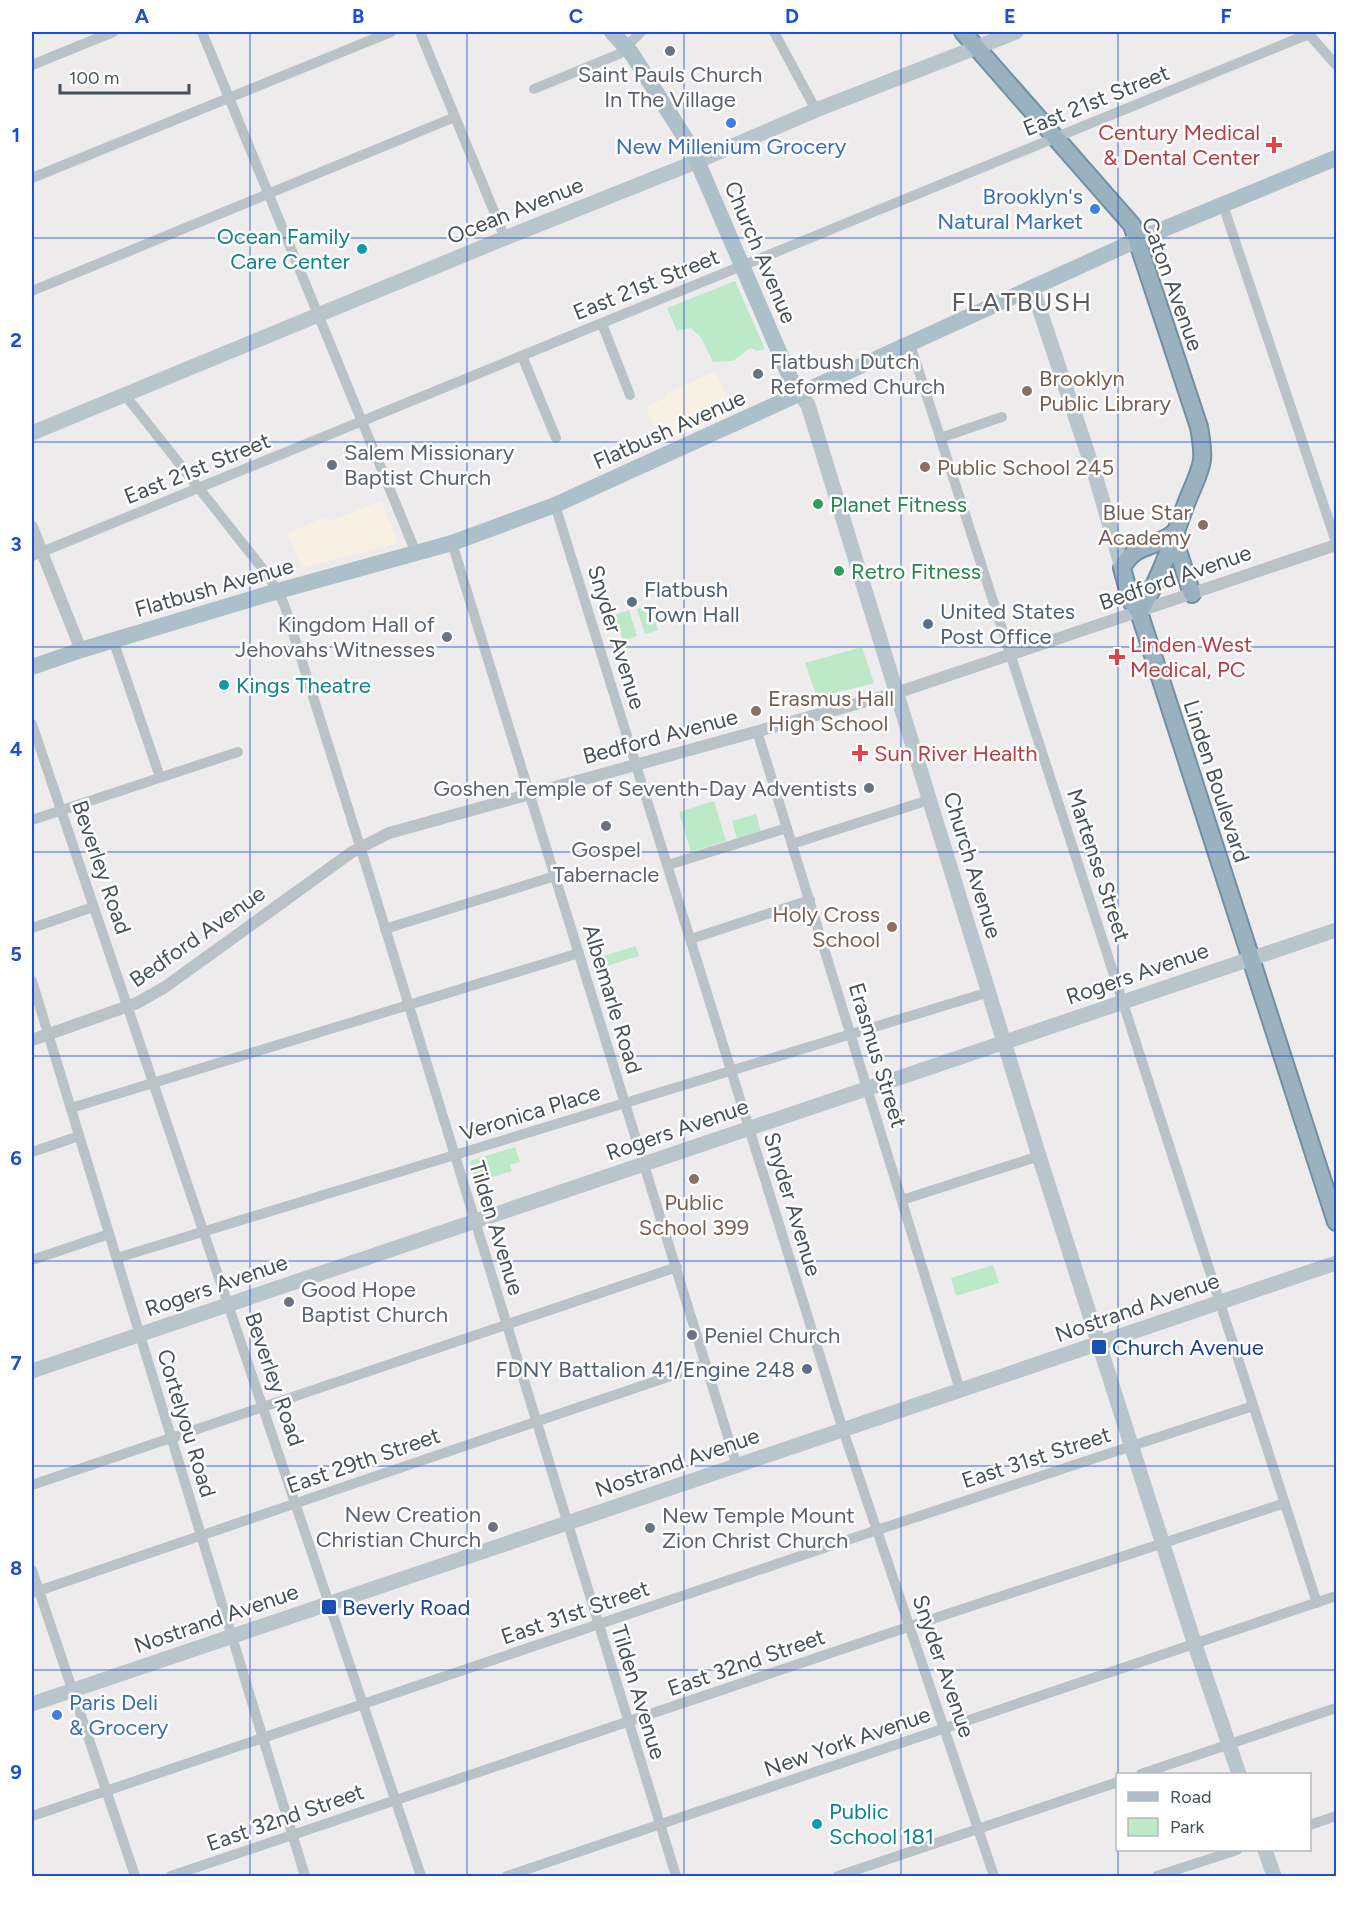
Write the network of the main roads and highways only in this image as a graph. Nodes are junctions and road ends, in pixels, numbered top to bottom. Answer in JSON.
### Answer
{"nodes":[{"id":1,"x":612,"y":32,"type":"edge"},
{"id":2,"x":963,"y":32,"type":"edge"},
{"id":3,"x":1016,"y":32,"type":"edge"},
{"id":4,"x":977,"y":48,"type":"junction"},
{"id":5,"x":1336,"y":158,"type":"edge"},
{"id":6,"x":698,"y":161,"type":"junction"},
{"id":7,"x":1137,"y":240,"type":"junction"},
{"id":8,"x":1032,"y":286,"type":"junction"},
{"id":9,"x":800,"y":394,"type":"junction"},
{"id":10,"x":32,"y":433,"type":"edge"},
{"id":11,"x":1175,"y":532,"type":"junction"},
{"id":12,"x":1122,"y":568,"type":"junction"},
{"id":13,"x":1192,"y":594,"type":"road end"},
{"id":14,"x":1139,"y":612,"type":"junction"},
{"id":15,"x":32,"y":667,"type":"edge"},
{"id":16,"x":1336,"y":930,"type":"edge"},
{"id":17,"x":1251,"y":959,"type":"junction"},
{"id":18,"x":1004,"y":1042,"type":"junction"},
{"id":19,"x":1336,"y":1222,"type":"edge"},
{"id":20,"x":1336,"y":1263,"type":"edge"},
{"id":21,"x":1099,"y":1344,"type":"junction"},
{"id":22,"x":32,"y":1371,"type":"edge"},
{"id":23,"x":32,"y":1704,"type":"edge"},
{"id":24,"x":1239,"y":1773,"type":"edge"},
{"id":25,"x":1265,"y":1851,"type":"edge"},
{"id":26,"x":1274,"y":1876,"type":"edge"}],
"edges":[{"from":1,"to":6,"type":"main road","name":"Church Avenue"},
{"from":2,"to":4,"type":"highway","name":"Caton Avenue"},
{"from":3,"to":4,"type":"main road","name":"Ocean Avenue"},
{"from":4,"to":6,"type":"main road","name":"Ocean Avenue"},
{"from":4,"to":7,"type":"highway","name":"Caton Avenue"},
{"from":5,"to":7,"type":"main road","name":"Flatbush Avenue"},
{"from":6,"to":9,"type":"main road","name":"Church Avenue"},
{"from":6,"to":10,"type":"main road","name":"Ocean Avenue"},
{"from":7,"to":8,"type":"main road","name":"Flatbush Avenue"},
{"from":7,"to":11,"type":"highway","name":"Caton Avenue"},
{"from":8,"to":9,"type":"main road","name":"Flatbush Avenue"},
{"from":8,"to":12,"type":"main road","name":"Linden Boulevard"},
{"from":9,"to":15,"type":"main road","name":"Flatbush Avenue"},
{"from":9,"to":18,"type":"main road","name":"Church Avenue"},
{"from":11,"to":12,"type":"highway"},
{"from":11,"to":13,"type":"highway"},
{"from":11,"to":14,"type":"highway","name":"Caton Avenue"},
{"from":12,"to":14,"type":"highway","name":"Linden Boulevard"},
{"from":14,"to":17,"type":"highway","name":"Linden Boulevard"},
{"from":16,"to":17,"type":"main road","name":"Rogers Avenue"},
{"from":17,"to":18,"type":"main road","name":"Rogers Avenue"},
{"from":17,"to":19,"type":"highway","name":"Linden Boulevard"},
{"from":18,"to":21,"type":"main road","name":"Church Avenue"},
{"from":18,"to":22,"type":"main road","name":"Rogers Avenue"},
{"from":20,"to":21,"type":"main road","name":"Nostrand Avenue"},
{"from":21,"to":23,"type":"main road","name":"Nostrand Avenue"},
{"from":21,"to":24,"type":"main road","name":"Church Avenue"},
{"from":25,"to":26,"type":"main road"}]}
